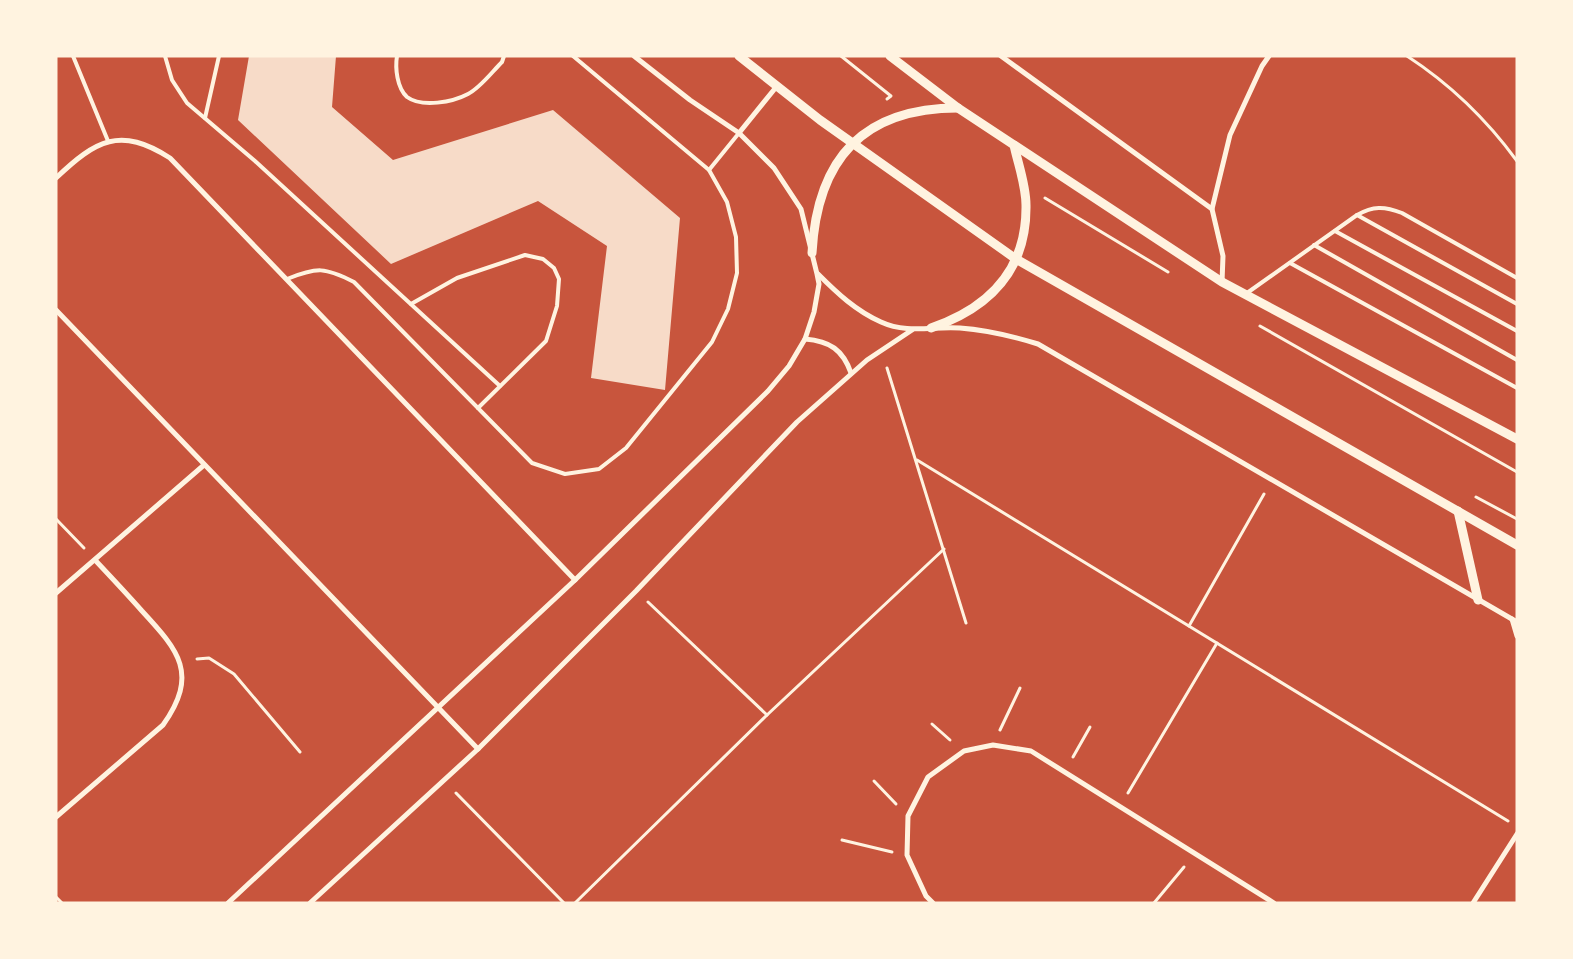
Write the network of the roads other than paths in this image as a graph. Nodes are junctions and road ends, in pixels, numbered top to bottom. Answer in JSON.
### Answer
{"nodes":[{"id":1,"x":73,"y":56,"type":"edge"},
{"id":2,"x":165,"y":56,"type":"edge"},
{"id":3,"x":219,"y":56,"type":"edge"},
{"id":4,"x":397,"y":56,"type":"edge"},
{"id":5,"x":504,"y":56,"type":"edge"},
{"id":6,"x":573,"y":56,"type":"edge"},
{"id":7,"x":634,"y":56,"type":"edge"},
{"id":8,"x":739,"y":56,"type":"edge"},
{"id":9,"x":890,"y":56,"type":"edge"},
{"id":10,"x":1001,"y":56,"type":"edge"},
{"id":11,"x":1269,"y":56,"type":"edge"},
{"id":12,"x":777,"y":86,"type":"junction"},
{"id":13,"x":958,"y":108,"type":"junction"},
{"id":14,"x":205,"y":118,"type":"junction"},
{"id":15,"x":739,"y":134,"type":"junction"},
{"id":16,"x":108,"y":141,"type":"junction"},
{"id":17,"x":854,"y":142,"type":"junction"},
{"id":18,"x":1014,"y":145,"type":"junction"},
{"id":19,"x":709,"y":170,"type":"junction"},
{"id":20,"x":56,"y":178,"type":"edge"},
{"id":21,"x":1212,"y":209,"type":"junction"},
{"id":22,"x":1357,"y":215,"type":"junction"},
{"id":23,"x":1334,"y":231,"type":"junction"},
{"id":24,"x":1314,"y":245,"type":"junction"},
{"id":25,"x":812,"y":253,"type":"junction"},
{"id":26,"x":1016,"y":259,"type":"junction"},
{"id":27,"x":1290,"y":263,"type":"junction"},
{"id":28,"x":817,"y":274,"type":"junction"},
{"id":29,"x":1517,"y":278,"type":"edge"},
{"id":30,"x":287,"y":279,"type":"junction"},
{"id":31,"x":1222,"y":282,"type":"junction"},
{"id":32,"x":1245,"y":295,"type":"junction"},
{"id":33,"x":411,"y":304,"type":"junction"},
{"id":34,"x":1517,"y":304,"type":"edge"},
{"id":35,"x":56,"y":310,"type":"edge"},
{"id":36,"x":931,"y":328,"type":"junction"},
{"id":37,"x":912,"y":330,"type":"junction"},
{"id":38,"x":1517,"y":331,"type":"edge"},
{"id":39,"x":805,"y":339,"type":"junction"},
{"id":40,"x":1517,"y":360,"type":"edge"},
{"id":41,"x":851,"y":373,"type":"junction"},
{"id":42,"x":500,"y":386,"type":"junction"},
{"id":43,"x":1517,"y":388,"type":"edge"},
{"id":44,"x":478,"y":408,"type":"junction"},
{"id":45,"x":1517,"y":439,"type":"edge"},
{"id":46,"x":204,"y":465,"type":"junction"},
{"id":47,"x":1458,"y":511,"type":"junction"},
{"id":48,"x":1517,"y":545,"type":"edge"},
{"id":49,"x":95,"y":560,"type":"junction"},
{"id":50,"x":575,"y":580,"type":"junction"},
{"id":51,"x":56,"y":593,"type":"edge"},
{"id":52,"x":1478,"y":600,"type":"junction"},
{"id":53,"x":1514,"y":620,"type":"edge"},
{"id":54,"x":1517,"y":636,"type":"edge"},
{"id":55,"x":438,"y":708,"type":"junction"},
{"id":56,"x":478,"y":749,"type":"junction"},
{"id":57,"x":56,"y":817,"type":"edge"},
{"id":58,"x":1517,"y":834,"type":"edge"},
{"id":59,"x":228,"y":903,"type":"edge"},
{"id":60,"x":310,"y":903,"type":"edge"},
{"id":61,"x":933,"y":903,"type":"edge"},
{"id":62,"x":1274,"y":903,"type":"edge"},
{"id":63,"x":1473,"y":903,"type":"edge"}],
"edges":[{"from":1,"to":16,"type":"lane"},
{"from":2,"to":14,"type":"lane"},
{"from":3,"to":14,"type":"lane"},
{"from":4,"to":5,"type":"lane"},
{"from":6,"to":19,"type":"lane"},
{"from":7,"to":15,"type":"street"},
{"from":8,"to":12,"type":"street"},
{"from":9,"to":13,"type":"street"},
{"from":10,"to":21,"type":"street"},
{"from":11,"to":21,"type":"street"},
{"from":12,"to":15,"type":"street"},
{"from":12,"to":17,"type":"street"},
{"from":13,"to":17,"type":"street"},
{"from":13,"to":18,"type":"street"},
{"from":14,"to":33,"type":"lane"},
{"from":15,"to":19,"type":"lane"},
{"from":15,"to":25,"type":"street"},
{"from":16,"to":20,"type":"street"},
{"from":16,"to":30,"type":"street"},
{"from":17,"to":25,"type":"street"},
{"from":17,"to":26,"type":"street"},
{"from":18,"to":26,"type":"street"},
{"from":18,"to":31,"type":"street"},
{"from":19,"to":44,"type":"lane"},
{"from":21,"to":31,"type":"street"},
{"from":22,"to":23,"type":"lane"},
{"from":22,"to":29,"type":"lane"},
{"from":22,"to":34,"type":"lane"},
{"from":23,"to":24,"type":"lane"},
{"from":23,"to":38,"type":"lane"},
{"from":24,"to":27,"type":"lane"},
{"from":24,"to":40,"type":"lane"},
{"from":25,"to":28,"type":"street"},
{"from":26,"to":36,"type":"street"},
{"from":26,"to":47,"type":"street"},
{"from":27,"to":32,"type":"lane"},
{"from":27,"to":43,"type":"lane"},
{"from":28,"to":37,"type":"street"},
{"from":28,"to":39,"type":"street"},
{"from":30,"to":44,"type":"lane"},
{"from":30,"to":50,"type":"street"},
{"from":31,"to":32,"type":"street"},
{"from":32,"to":45,"type":"street"},
{"from":33,"to":42,"type":"lane"},
{"from":33,"to":42,"type":"lane"},
{"from":35,"to":46,"type":"street"},
{"from":36,"to":37,"type":"street"},
{"from":36,"to":52,"type":"street"},
{"from":37,"to":41,"type":"street"},
{"from":39,"to":41,"type":"street"},
{"from":39,"to":50,"type":"street"},
{"from":41,"to":56,"type":"street"},
{"from":42,"to":44,"type":"lane"},
{"from":46,"to":49,"type":"street"},
{"from":46,"to":55,"type":"street"},
{"from":47,"to":48,"type":"street"},
{"from":47,"to":52,"type":"street"},
{"from":49,"to":51,"type":"street"},
{"from":49,"to":57,"type":"street"},
{"from":50,"to":55,"type":"street"},
{"from":52,"to":53,"type":"street"},
{"from":53,"to":54,"type":"street"},
{"from":55,"to":56,"type":"street"},
{"from":55,"to":59,"type":"street"},
{"from":56,"to":60,"type":"street"},
{"from":58,"to":63,"type":"street"},
{"from":61,"to":62,"type":"street"}]}
